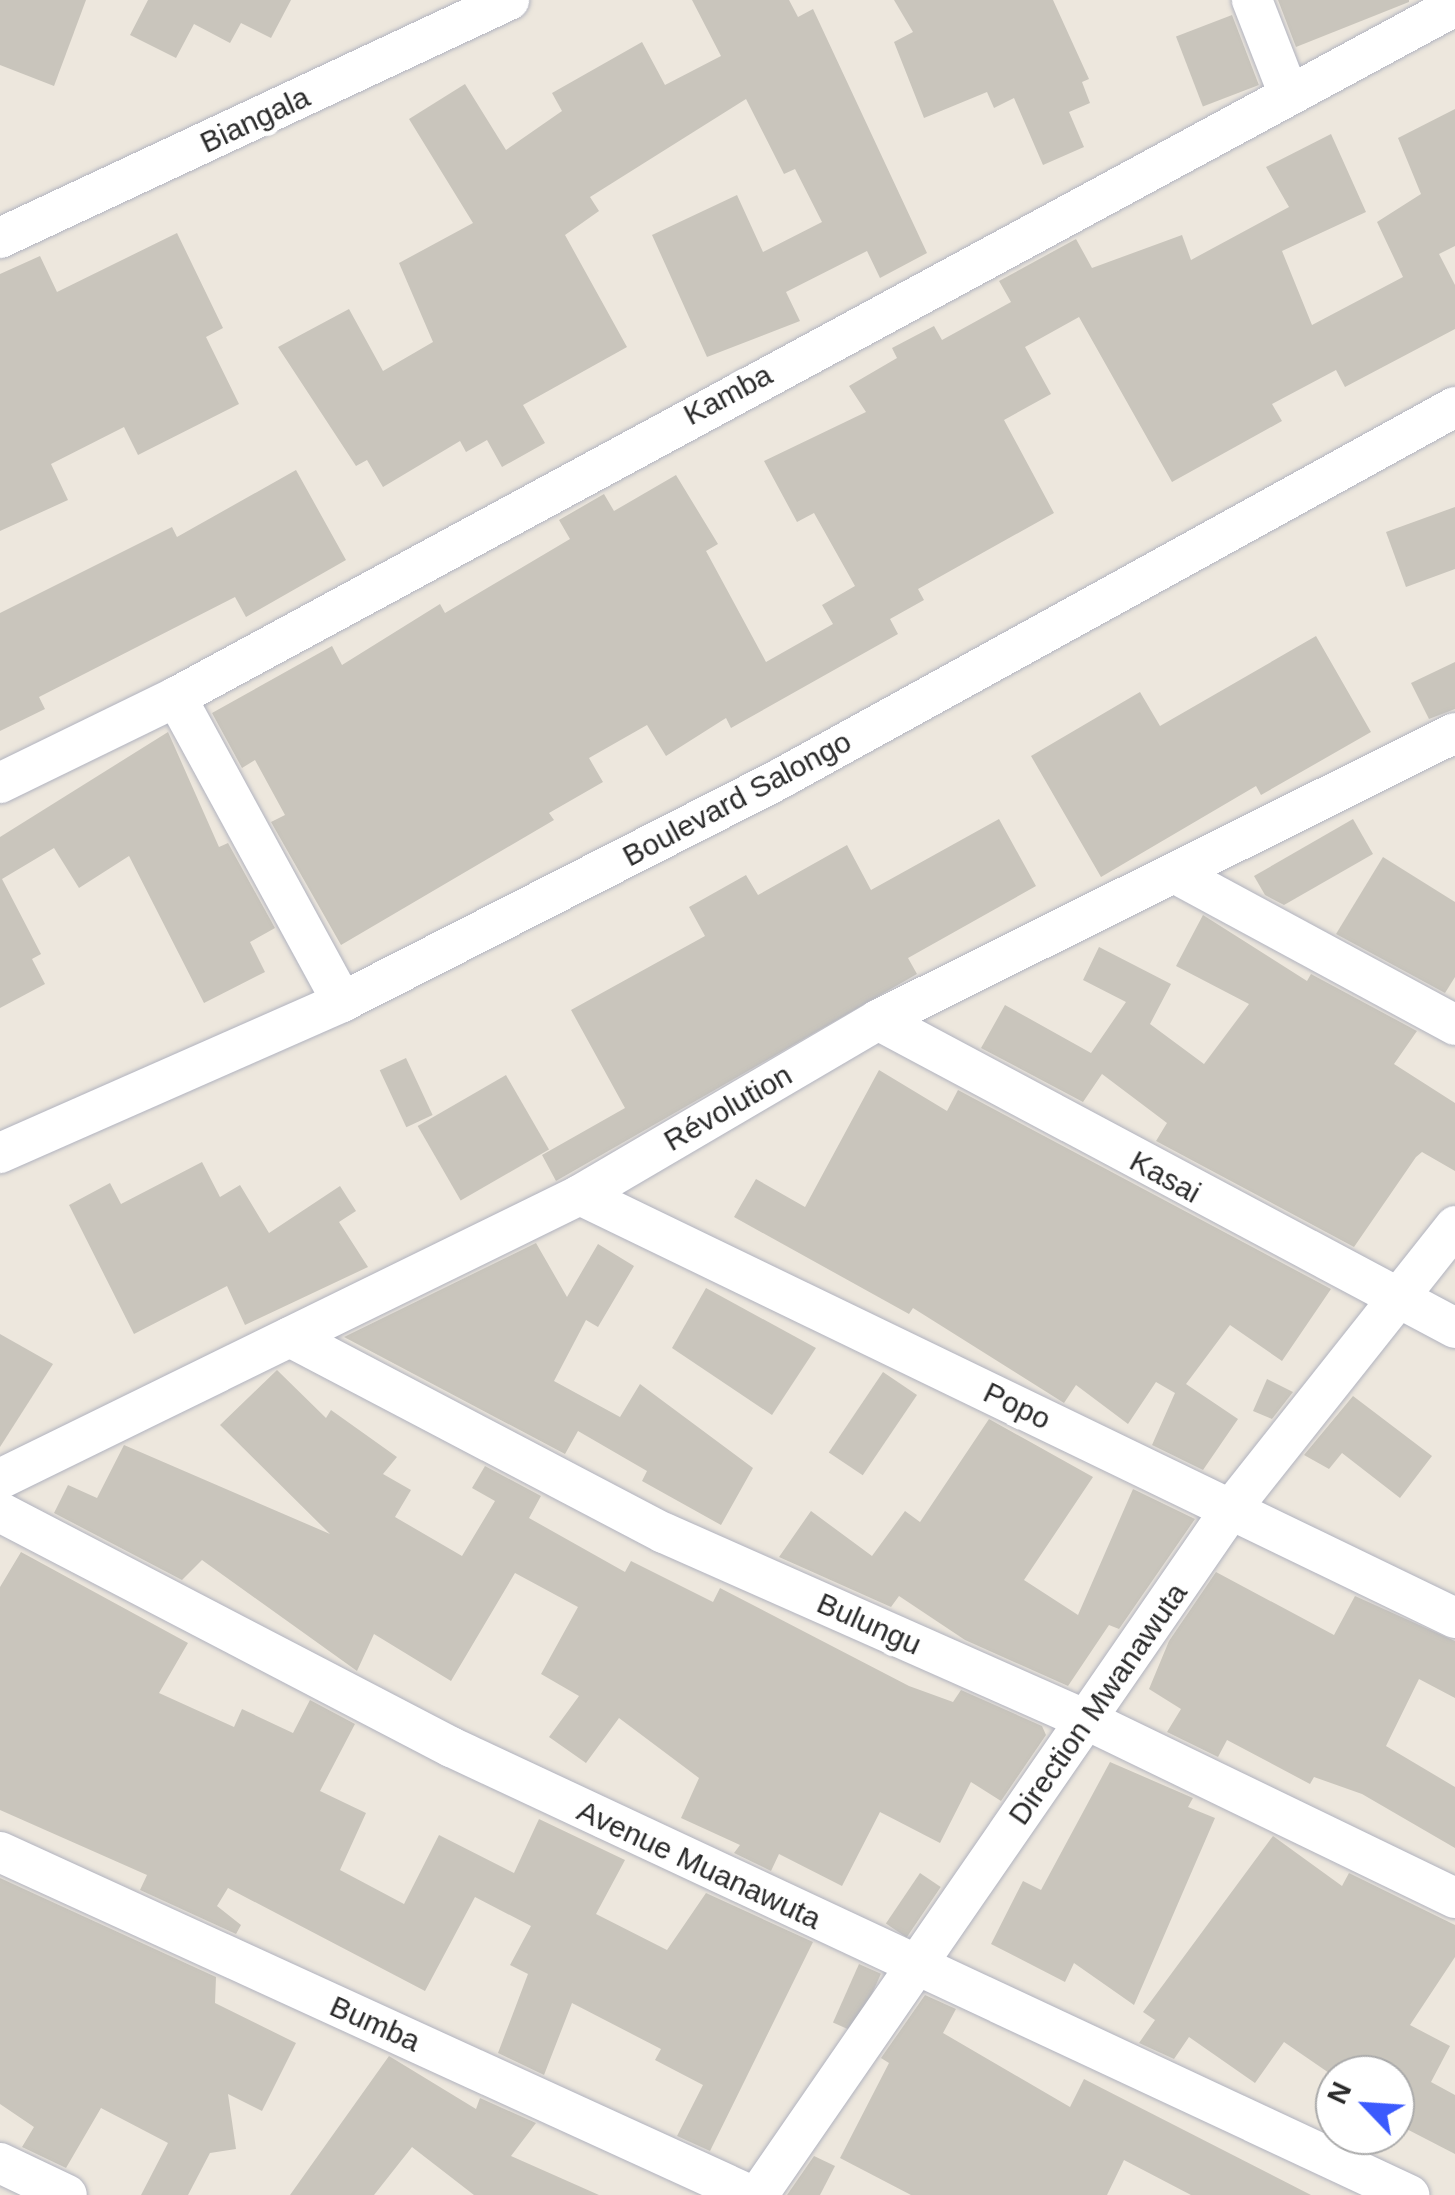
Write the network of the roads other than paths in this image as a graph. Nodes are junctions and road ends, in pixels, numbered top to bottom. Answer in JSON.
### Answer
{"nodes":[{"id":1,"x":509,"y":0,"type":"edge"},
{"id":2,"x":1252,"y":0,"type":"edge"},
{"id":3,"x":1455,"y":6,"type":"edge"},
{"id":4,"x":1289,"y":95,"type":"junction"},
{"id":5,"x":0,"y":238,"type":"edge"},
{"id":6,"x":1455,"y":408,"type":"edge"},
{"id":7,"x":176,"y":697,"type":"junction"},
{"id":8,"x":1455,"y":733,"type":"edge"},
{"id":9,"x":0,"y":783,"type":"edge"},
{"id":10,"x":1178,"y":875,"type":"junction"},
{"id":11,"x":342,"y":1002,"type":"junction"},
{"id":12,"x":878,"y":1020,"type":"junction"},
{"id":13,"x":1455,"y":1025,"type":"edge"},
{"id":14,"x":0,"y":1153,"type":"edge"},
{"id":15,"x":580,"y":1195,"type":"junction"},
{"id":16,"x":1455,"y":1226,"type":"edge"},
{"id":17,"x":1398,"y":1303,"type":"junction"},
{"id":18,"x":1455,"y":1328,"type":"edge"},
{"id":19,"x":290,"y":1337,"type":"junction"},
{"id":20,"x":0,"y":1478,"type":"edge"},
{"id":21,"x":1231,"y":1509,"type":"junction"},
{"id":22,"x":0,"y":1512,"type":"edge"},
{"id":23,"x":1455,"y":1618,"type":"edge"},
{"id":24,"x":1089,"y":1721,"type":"junction"},
{"id":25,"x":0,"y":1852,"type":"edge"},
{"id":26,"x":1455,"y":1898,"type":"edge"},
{"id":27,"x":913,"y":1966,"type":"junction"},
{"id":28,"x":0,"y":2163,"type":"edge"},
{"id":29,"x":67,"y":2195,"type":"edge"},
{"id":30,"x":754,"y":2195,"type":"edge"},
{"id":31,"x":1409,"y":2195,"type":"edge"}],
"edges":[{"from":1,"to":5,"type":"street","name":"Biangala"},
{"from":2,"to":4,"type":"street"},
{"from":3,"to":4,"type":"street","name":"Kamba"},
{"from":4,"to":7,"type":"street","name":"Kamba"},
{"from":6,"to":11,"type":"street","name":"Boulevard Salongo"},
{"from":7,"to":9,"type":"street","name":"Kamba"},
{"from":7,"to":11,"type":"street"},
{"from":8,"to":10,"type":"street","name":"Révolution"},
{"from":10,"to":12,"type":"street","name":"Révolution"},
{"from":10,"to":13,"type":"street"},
{"from":11,"to":14,"type":"street","name":"Boulevard Salongo"},
{"from":12,"to":15,"type":"street","name":"Révolution"},
{"from":12,"to":17,"type":"street","name":"Kasai"},
{"from":15,"to":19,"type":"street","name":"Révolution"},
{"from":15,"to":21,"type":"street","name":"Popo"},
{"from":16,"to":17,"type":"street","name":"Direction Mwanawuta"},
{"from":17,"to":18,"type":"street","name":"Kasai"},
{"from":17,"to":21,"type":"street","name":"Direction Mwanawuta"},
{"from":19,"to":20,"type":"street","name":"Révolution"},
{"from":19,"to":24,"type":"street","name":"Bulungu"},
{"from":21,"to":23,"type":"street","name":"Popo"},
{"from":21,"to":24,"type":"street","name":"Direction Mwanawuta"},
{"from":22,"to":27,"type":"street","name":"Avenue Muanawuta"},
{"from":24,"to":26,"type":"street","name":"Bulungu"},
{"from":24,"to":27,"type":"street","name":"Direction Mwanawuta"},
{"from":25,"to":30,"type":"street","name":"Bumba"},
{"from":27,"to":30,"type":"street","name":"Direction Mwanawuta"},
{"from":27,"to":31,"type":"street","name":"Avenue Muanawuta"},
{"from":28,"to":29,"type":"street"}]}
